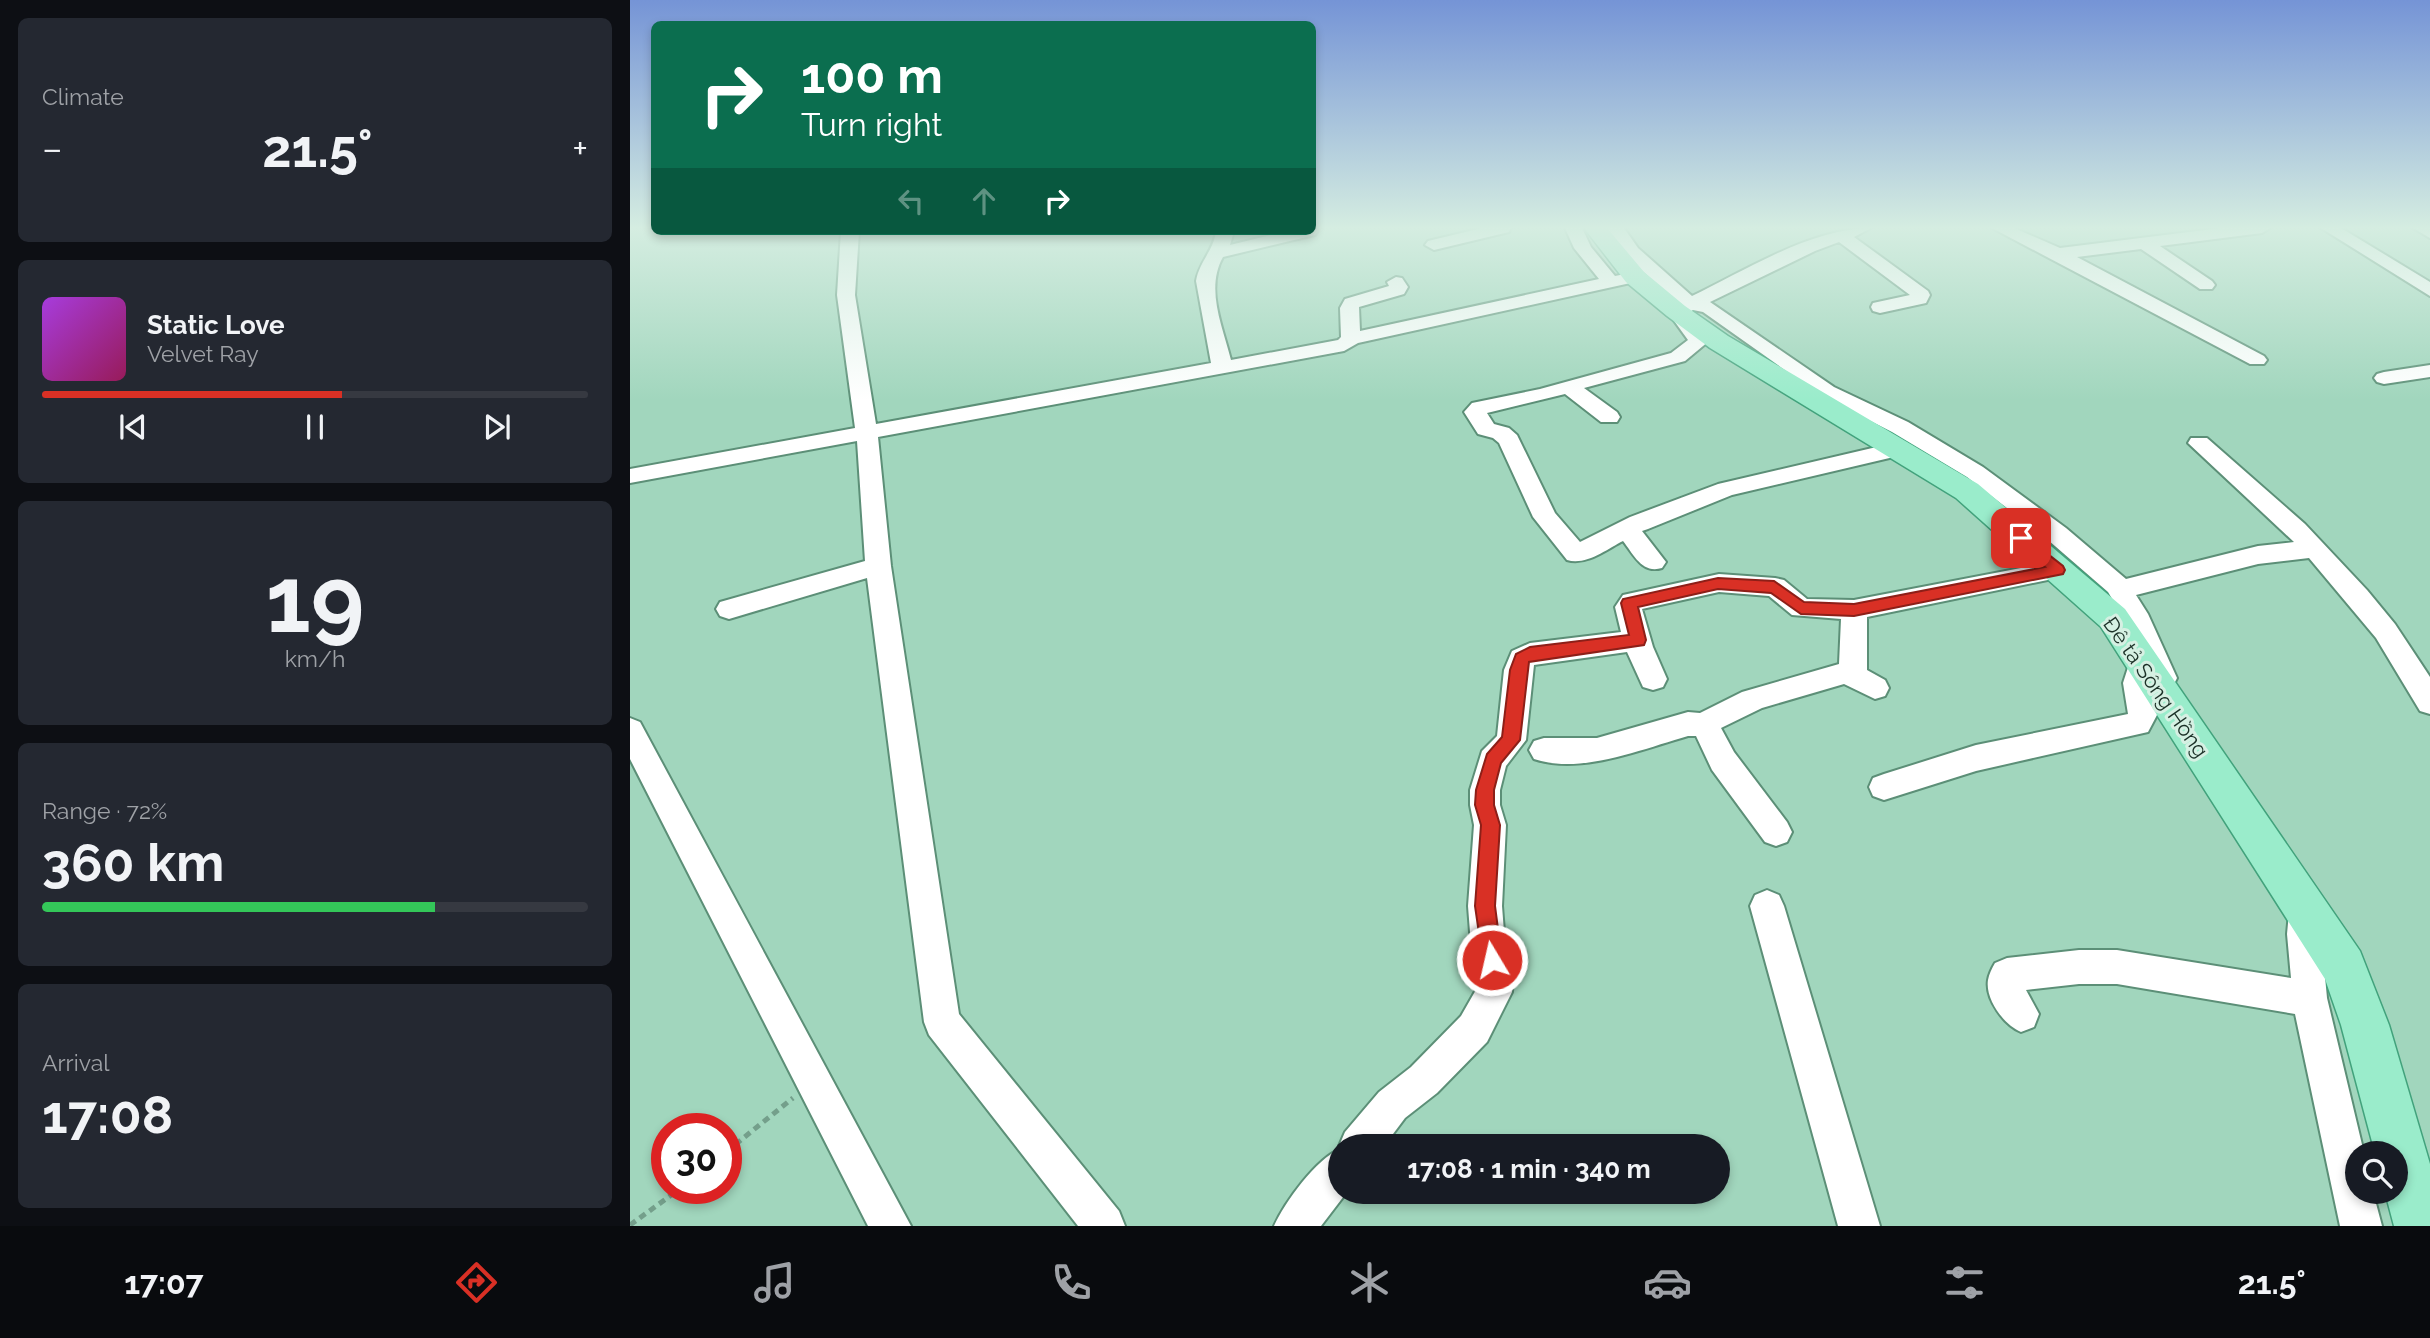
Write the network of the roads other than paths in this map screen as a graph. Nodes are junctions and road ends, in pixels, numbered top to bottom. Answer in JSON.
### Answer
{"nodes":[{"id":1,"x":847,"y":285,"type":"edge"},
{"id":2,"x":1206,"y":285,"type":"edge"},
{"id":3,"x":1396,"y":285,"type":"edge"},
{"id":4,"x":1599,"y":285,"type":"edge"},
{"id":5,"x":1634,"y":285,"type":"edge"},
{"id":6,"x":1662,"y":285,"type":"edge"},
{"id":7,"x":1730,"y":285,"type":"edge"},
{"id":8,"x":1908,"y":285,"type":"edge"},
{"id":9,"x":2117,"y":285,"type":"edge"},
{"id":10,"x":1880,"y":307,"type":"dead end"},
{"id":11,"x":1683,"y":308,"type":"junction"},
{"id":12,"x":1351,"y":340,"type":"junction"},
{"id":13,"x":2257,"y":360,"type":"dead end"},
{"id":14,"x":1222,"y":368,"type":"junction"},
{"id":15,"x":2430,"y":371,"type":"edge"},
{"id":16,"x":2384,"y":378,"type":"dead end"},
{"id":17,"x":1569,"y":387,"type":"junction"},
{"id":18,"x":1609,"y":417,"type":"dead end"},
{"id":19,"x":867,"y":433,"type":"junction"},
{"id":20,"x":2199,"y":443,"type":"dead end"},
{"id":21,"x":1898,"y":449,"type":"junction"},
{"id":22,"x":630,"y":476,"type":"edge"},
{"id":23,"x":1627,"y":529,"type":"junction"},
{"id":24,"x":2312,"y":549,"type":"junction"},
{"id":25,"x":1653,"y":562,"type":"dead end"},
{"id":26,"x":878,"y":566,"type":"junction"},
{"id":27,"x":2058,"y":570,"type":"junction"},
{"id":28,"x":2121,"y":589,"type":"junction"},
{"id":29,"x":729,"y":609,"type":"dead end"},
{"id":30,"x":1854,"y":610,"type":"junction"},
{"id":31,"x":1638,"y":640,"type":"junction"},
{"id":32,"x":2152,"y":677,"type":"junction"},
{"id":33,"x":1653,"y":679,"type":"dead end"},
{"id":34,"x":2430,"y":703,"type":"edge"},
{"id":35,"x":1705,"y":725,"type":"junction"},
{"id":36,"x":630,"y":730,"type":"edge"},
{"id":37,"x":1545,"y":750,"type":"dead end"},
{"id":38,"x":1884,"y":787,"type":"dead end"},
{"id":39,"x":1776,"y":832,"type":"dead end"},
{"id":40,"x":1767,"y":906,"type":"dead end"},
{"id":41,"x":2306,"y":911,"type":"junction"},
{"id":42,"x":2309,"y":998,"type":"junction"},
{"id":43,"x":2021,"y":1014,"type":"dead end"},
{"id":44,"x":1369,"y":1134,"type":"edge"},
{"id":45,"x":1328,"y":1184,"type":"edge"},
{"id":46,"x":890,"y":1226,"type":"edge"},
{"id":47,"x":1104,"y":1226,"type":"edge"},
{"id":48,"x":1295,"y":1226,"type":"edge"},
{"id":49,"x":1859,"y":1226,"type":"edge"},
{"id":50,"x":2361,"y":1226,"type":"edge"},
{"id":51,"x":2421,"y":1226,"type":"edge"}],
"edges":[{"from":1,"to":19,"type":"street"},
{"from":2,"to":14,"type":"street"},
{"from":3,"to":12,"type":"street"},
{"from":4,"to":12,"type":"street"},
{"from":5,"to":11,"type":"main road","name":"Đê tả Sông Hồng"},
{"from":6,"to":11,"type":"street"},
{"from":7,"to":11,"type":"street"},
{"from":8,"to":10,"type":"street"},
{"from":9,"to":13,"type":"street"},
{"from":11,"to":17,"type":"street"},
{"from":11,"to":21,"type":"main road","name":"Đê tả Sông Hồng"},
{"from":11,"to":28,"type":"street"},
{"from":12,"to":14,"type":"street"},
{"from":14,"to":19,"type":"street"},
{"from":15,"to":16,"type":"street"},
{"from":17,"to":18,"type":"street"},
{"from":17,"to":23,"type":"street"},
{"from":19,"to":22,"type":"street"},
{"from":19,"to":26,"type":"street"},
{"from":20,"to":24,"type":"street"},
{"from":21,"to":23,"type":"street"},
{"from":21,"to":27,"type":"main road","name":"Đê tả Sông Hồng"},
{"from":23,"to":25,"type":"street"},
{"from":24,"to":28,"type":"street"},
{"from":24,"to":34,"type":"street"},
{"from":26,"to":29,"type":"street"},
{"from":26,"to":47,"type":"street"},
{"from":27,"to":30,"type":"street"},
{"from":27,"to":32,"type":"main road","name":"Đê tả Sông Hồng"},
{"from":28,"to":32,"type":"street"},
{"from":30,"to":31,"type":"street"},
{"from":30,"to":35,"type":"street"},
{"from":31,"to":33,"type":"street"},
{"from":31,"to":44,"type":"street"},
{"from":32,"to":38,"type":"street"},
{"from":32,"to":41,"type":"main road","name":"Đê tả Sông Hồng"},
{"from":35,"to":37,"type":"street"},
{"from":35,"to":39,"type":"street"},
{"from":36,"to":46,"type":"street"},
{"from":40,"to":49,"type":"street"},
{"from":41,"to":42,"type":"street"},
{"from":41,"to":51,"type":"main road","name":"Đê tả Sông Hồng"},
{"from":42,"to":43,"type":"street"},
{"from":42,"to":50,"type":"street"},
{"from":45,"to":48,"type":"street"}]}
